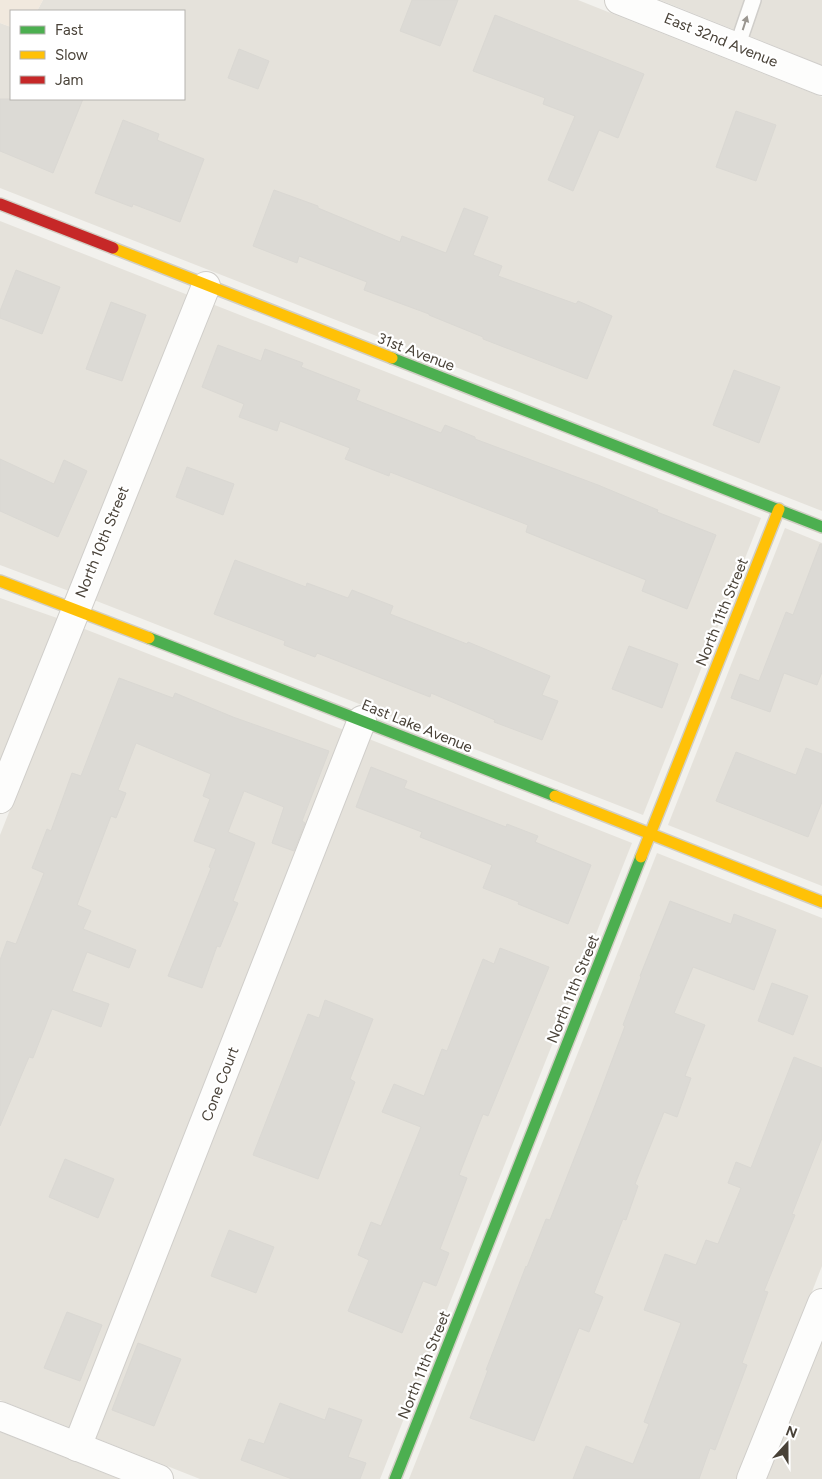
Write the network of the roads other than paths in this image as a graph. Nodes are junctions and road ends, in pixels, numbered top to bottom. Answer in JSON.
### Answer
{"nodes":[{"id":1,"x":619,"y":0,"type":"edge"},
{"id":2,"x":753,"y":0,"type":"edge"},
{"id":3,"x":737,"y":47,"type":"junction"},
{"id":4,"x":822,"y":81,"type":"edge"},
{"id":5,"x":0,"y":204,"type":"edge"},
{"id":6,"x":206,"y":286,"type":"junction"},
{"id":7,"x":779,"y":509,"type":"junction"},
{"id":8,"x":822,"y":527,"type":"edge"},
{"id":9,"x":0,"y":581,"type":"edge"},
{"id":10,"x":76,"y":609,"type":"junction"},
{"id":11,"x":362,"y":720,"type":"junction"},
{"id":12,"x":0,"y":799,"type":"edge"},
{"id":13,"x":650,"y":834,"type":"junction"},
{"id":14,"x":822,"y":902,"type":"edge"},
{"id":15,"x":821,"y":1306,"type":"edge"},
{"id":16,"x":0,"y":1416,"type":"edge"},
{"id":17,"x":78,"y":1447,"type":"junction"},
{"id":18,"x":159,"y":1479,"type":"edge"},
{"id":19,"x":395,"y":1479,"type":"edge"},
{"id":20,"x":751,"y":1479,"type":"edge"}],
"edges":[{"from":1,"to":3,"type":"street","name":"East 32nd Avenue"},
{"from":3,"to":2,"type":"lane","one_way":true},
{"from":3,"to":4,"type":"street","name":"East 32nd Avenue"},
{"from":5,"to":6,"type":"street","name":"31st Avenue"},
{"from":6,"to":7,"type":"street","name":"31st Avenue"},
{"from":6,"to":10,"type":"street","name":"North 10th Street"},
{"from":7,"to":8,"type":"street","name":"31st Avenue"},
{"from":7,"to":13,"type":"street","name":"North 11th Street"},
{"from":9,"to":10,"type":"street","name":"East Lake Avenue"},
{"from":10,"to":11,"type":"street","name":"East Lake Avenue"},
{"from":10,"to":12,"type":"street","name":"North 10th Street"},
{"from":11,"to":13,"type":"street","name":"East Lake Avenue"},
{"from":11,"to":17,"type":"street","name":"Cone Court"},
{"from":13,"to":14,"type":"street","name":"East Lake Avenue"},
{"from":13,"to":19,"type":"street","name":"North 11th Street"},
{"from":15,"to":20,"type":"street"},
{"from":16,"to":17,"type":"street"},
{"from":17,"to":18,"type":"street"}]}
